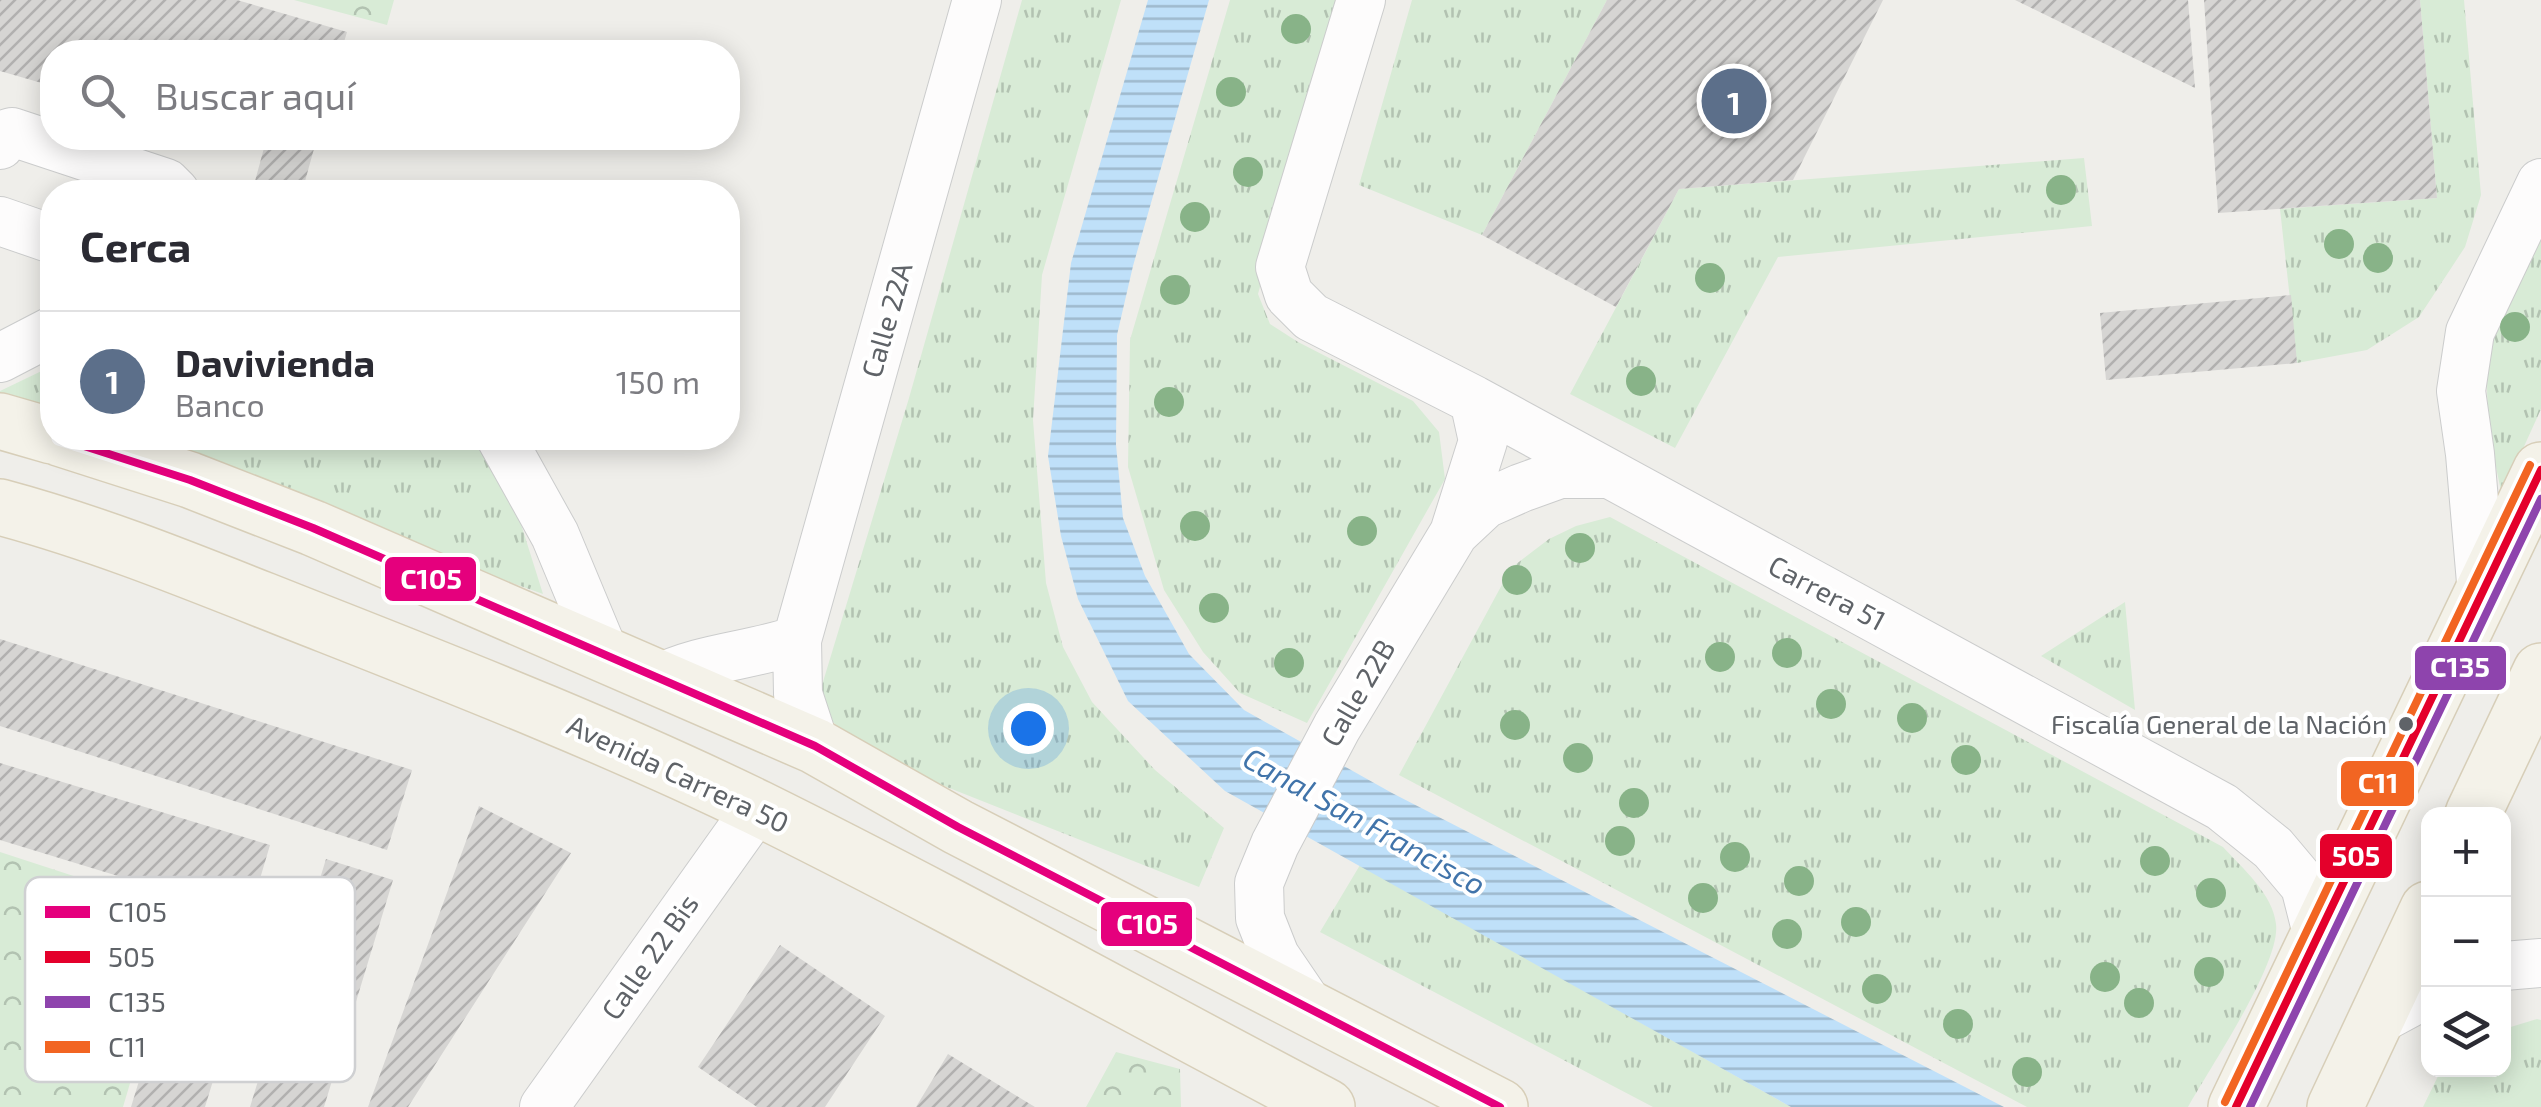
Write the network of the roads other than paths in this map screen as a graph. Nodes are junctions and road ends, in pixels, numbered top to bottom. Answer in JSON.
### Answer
{"nodes":[{"id":1,"x":976,"y":0,"type":"edge"},
{"id":2,"x":1361,"y":0,"type":"edge"},
{"id":3,"x":40,"y":141,"type":"edge"},
{"id":4,"x":0,"y":145,"type":"edge"},
{"id":5,"x":66,"y":150,"type":"edge"},
{"id":6,"x":157,"y":180,"type":"edge"},
{"id":7,"x":2541,"y":183,"type":"edge"},
{"id":8,"x":0,"y":221,"type":"edge"},
{"id":9,"x":40,"y":234,"type":"edge"},
{"id":10,"x":40,"y":337,"type":"edge"},
{"id":11,"x":0,"y":358,"type":"edge"},
{"id":12,"x":1474,"y":400,"type":"junction"},
{"id":13,"x":0,"y":422,"type":"edge"},
{"id":14,"x":40,"y":433,"type":"edge"},
{"id":15,"x":97,"y":450,"type":"edge"},
{"id":16,"x":508,"y":450,"type":"edge"},
{"id":17,"x":2541,"y":470,"type":"edge"},
{"id":18,"x":1605,"y":474,"type":"junction"},
{"id":19,"x":0,"y":507,"type":"edge"},
{"id":20,"x":1454,"y":533,"type":"junction"},
{"id":21,"x":2482,"y":594,"type":"junction"},
{"id":22,"x":797,"y":640,"type":"junction"},
{"id":23,"x":605,"y":655,"type":"junction"},
{"id":24,"x":2541,"y":671,"type":"edge"},
{"id":25,"x":658,"y":679,"type":"junction"},
{"id":26,"x":815,"y":746,"type":"junction"},
{"id":27,"x":2476,"y":807,"type":"edge"},
{"id":28,"x":757,"y":808,"type":"junction"},
{"id":29,"x":2421,"y":924,"type":"edge"},
{"id":30,"x":2318,"y":937,"type":"junction"},
{"id":31,"x":2541,"y":963,"type":"edge"},
{"id":32,"x":2511,"y":965,"type":"edge"},
{"id":33,"x":2421,"y":997,"type":"edge"},
{"id":34,"x":1311,"y":1010,"type":"junction"},
{"id":35,"x":2376,"y":1021,"type":"junction"},
{"id":36,"x":544,"y":1107,"type":"edge"},
{"id":37,"x":1327,"y":1107,"type":"edge"},
{"id":38,"x":1500,"y":1107,"type":"edge"},
{"id":39,"x":2236,"y":1107,"type":"edge"},
{"id":40,"x":2335,"y":1107,"type":"edge"}],
"edges":[{"from":1,"to":22,"type":"street","name":"Calle 22A"},
{"from":2,"to":12,"type":"street","name":"Carrera 51"},
{"from":3,"to":4,"type":"street"},
{"from":5,"to":6,"type":"street"},
{"from":7,"to":21,"type":"street"},
{"from":8,"to":9,"type":"street"},
{"from":10,"to":11,"type":"street"},
{"from":12,"to":18,"type":"street","name":"Carrera 51"},
{"from":12,"to":20,"type":"street"},
{"from":13,"to":14,"type":"main road"},
{"from":15,"to":23,"type":"main road"},
{"from":16,"to":23,"type":"street"},
{"from":17,"to":21,"type":"main road"},
{"from":18,"to":20,"type":"street","name":"Calle 22B"},
{"from":18,"to":30,"type":"street","name":"Carrera 51"},
{"from":19,"to":28,"type":"main road","name":"Avenida Carrera 50"},
{"from":20,"to":34,"type":"street","name":"Calle 22B"},
{"from":21,"to":30,"type":"main road"},
{"from":22,"to":25,"type":"street"},
{"from":22,"to":26,"type":"street","name":"Calle 22A"},
{"from":23,"to":25,"type":"main road"},
{"from":24,"to":27,"type":"main road"},
{"from":25,"to":26,"type":"main road"},
{"from":26,"to":34,"type":"main road"},
{"from":28,"to":36,"type":"street","name":"Calle 22 Bis"},
{"from":28,"to":37,"type":"main road","name":"Avenida Carrera 50"},
{"from":29,"to":35,"type":"main road"},
{"from":30,"to":39,"type":"main road"},
{"from":31,"to":32,"type":"street"},
{"from":33,"to":35,"type":"street"},
{"from":34,"to":38,"type":"main road"},
{"from":35,"to":40,"type":"main road"}]}
